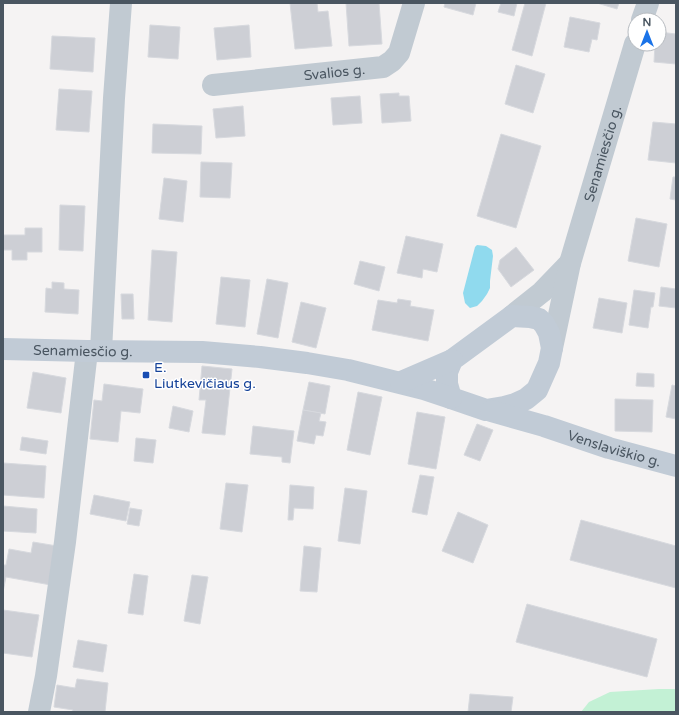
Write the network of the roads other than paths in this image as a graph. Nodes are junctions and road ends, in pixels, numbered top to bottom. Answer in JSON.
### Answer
{"nodes":[{"id":1,"x":121,"y":3,"type":"edge"},
{"id":2,"x":414,"y":3,"type":"edge"},
{"id":3,"x":633,"y":52,"type":"edge"},
{"id":4,"x":212,"y":85,"type":"dead end"},
{"id":5,"x":570,"y":264,"type":"junction"},
{"id":6,"x":512,"y":316,"type":"junction"},
{"id":7,"x":552,"y":348,"type":"junction"},
{"id":8,"x":3,"y":349,"type":"edge"},
{"id":9,"x":94,"y":351,"type":"junction"},
{"id":10,"x":452,"y":360,"type":"junction"},
{"id":11,"x":401,"y":382,"type":"junction"},
{"id":12,"x":537,"y":390,"type":"junction"},
{"id":13,"x":451,"y":398,"type":"junction"},
{"id":14,"x":486,"y":410,"type":"junction"},
{"id":15,"x":553,"y":429,"type":"junction"},
{"id":16,"x":676,"y":466,"type":"edge"},
{"id":17,"x":39,"y":712,"type":"edge"}],
"edges":[{"from":1,"to":9,"type":"street"},
{"from":2,"to":4,"type":"street","name":"Svalios g."},
{"from":3,"to":5,"type":"street","name":"Senamiesčio g."},
{"from":5,"to":6,"type":"street","name":"Senamiesčio g."},
{"from":5,"to":7,"type":"street","name":"Senamiesčio g."},
{"from":6,"to":7,"type":"main road"},
{"from":6,"to":10,"type":"main road"},
{"from":7,"to":12,"type":"main road"},
{"from":8,"to":9,"type":"main road","name":"Senamiesčio g."},
{"from":9,"to":11,"type":"main road","name":"Senamiesčio g."},
{"from":9,"to":17,"type":"street"},
{"from":10,"to":11,"type":"main road"},
{"from":10,"to":13,"type":"main road"},
{"from":11,"to":13,"type":"main road","name":"Senamiesčio g."},
{"from":12,"to":14,"type":"main road"},
{"from":12,"to":15,"type":"main road","name":"Venslaviškio g."},
{"from":13,"to":14,"type":"main road"},
{"from":14,"to":15,"type":"main road","name":"Venslaviškio g."},
{"from":15,"to":16,"type":"main road","name":"Venslaviškio g."}]}
